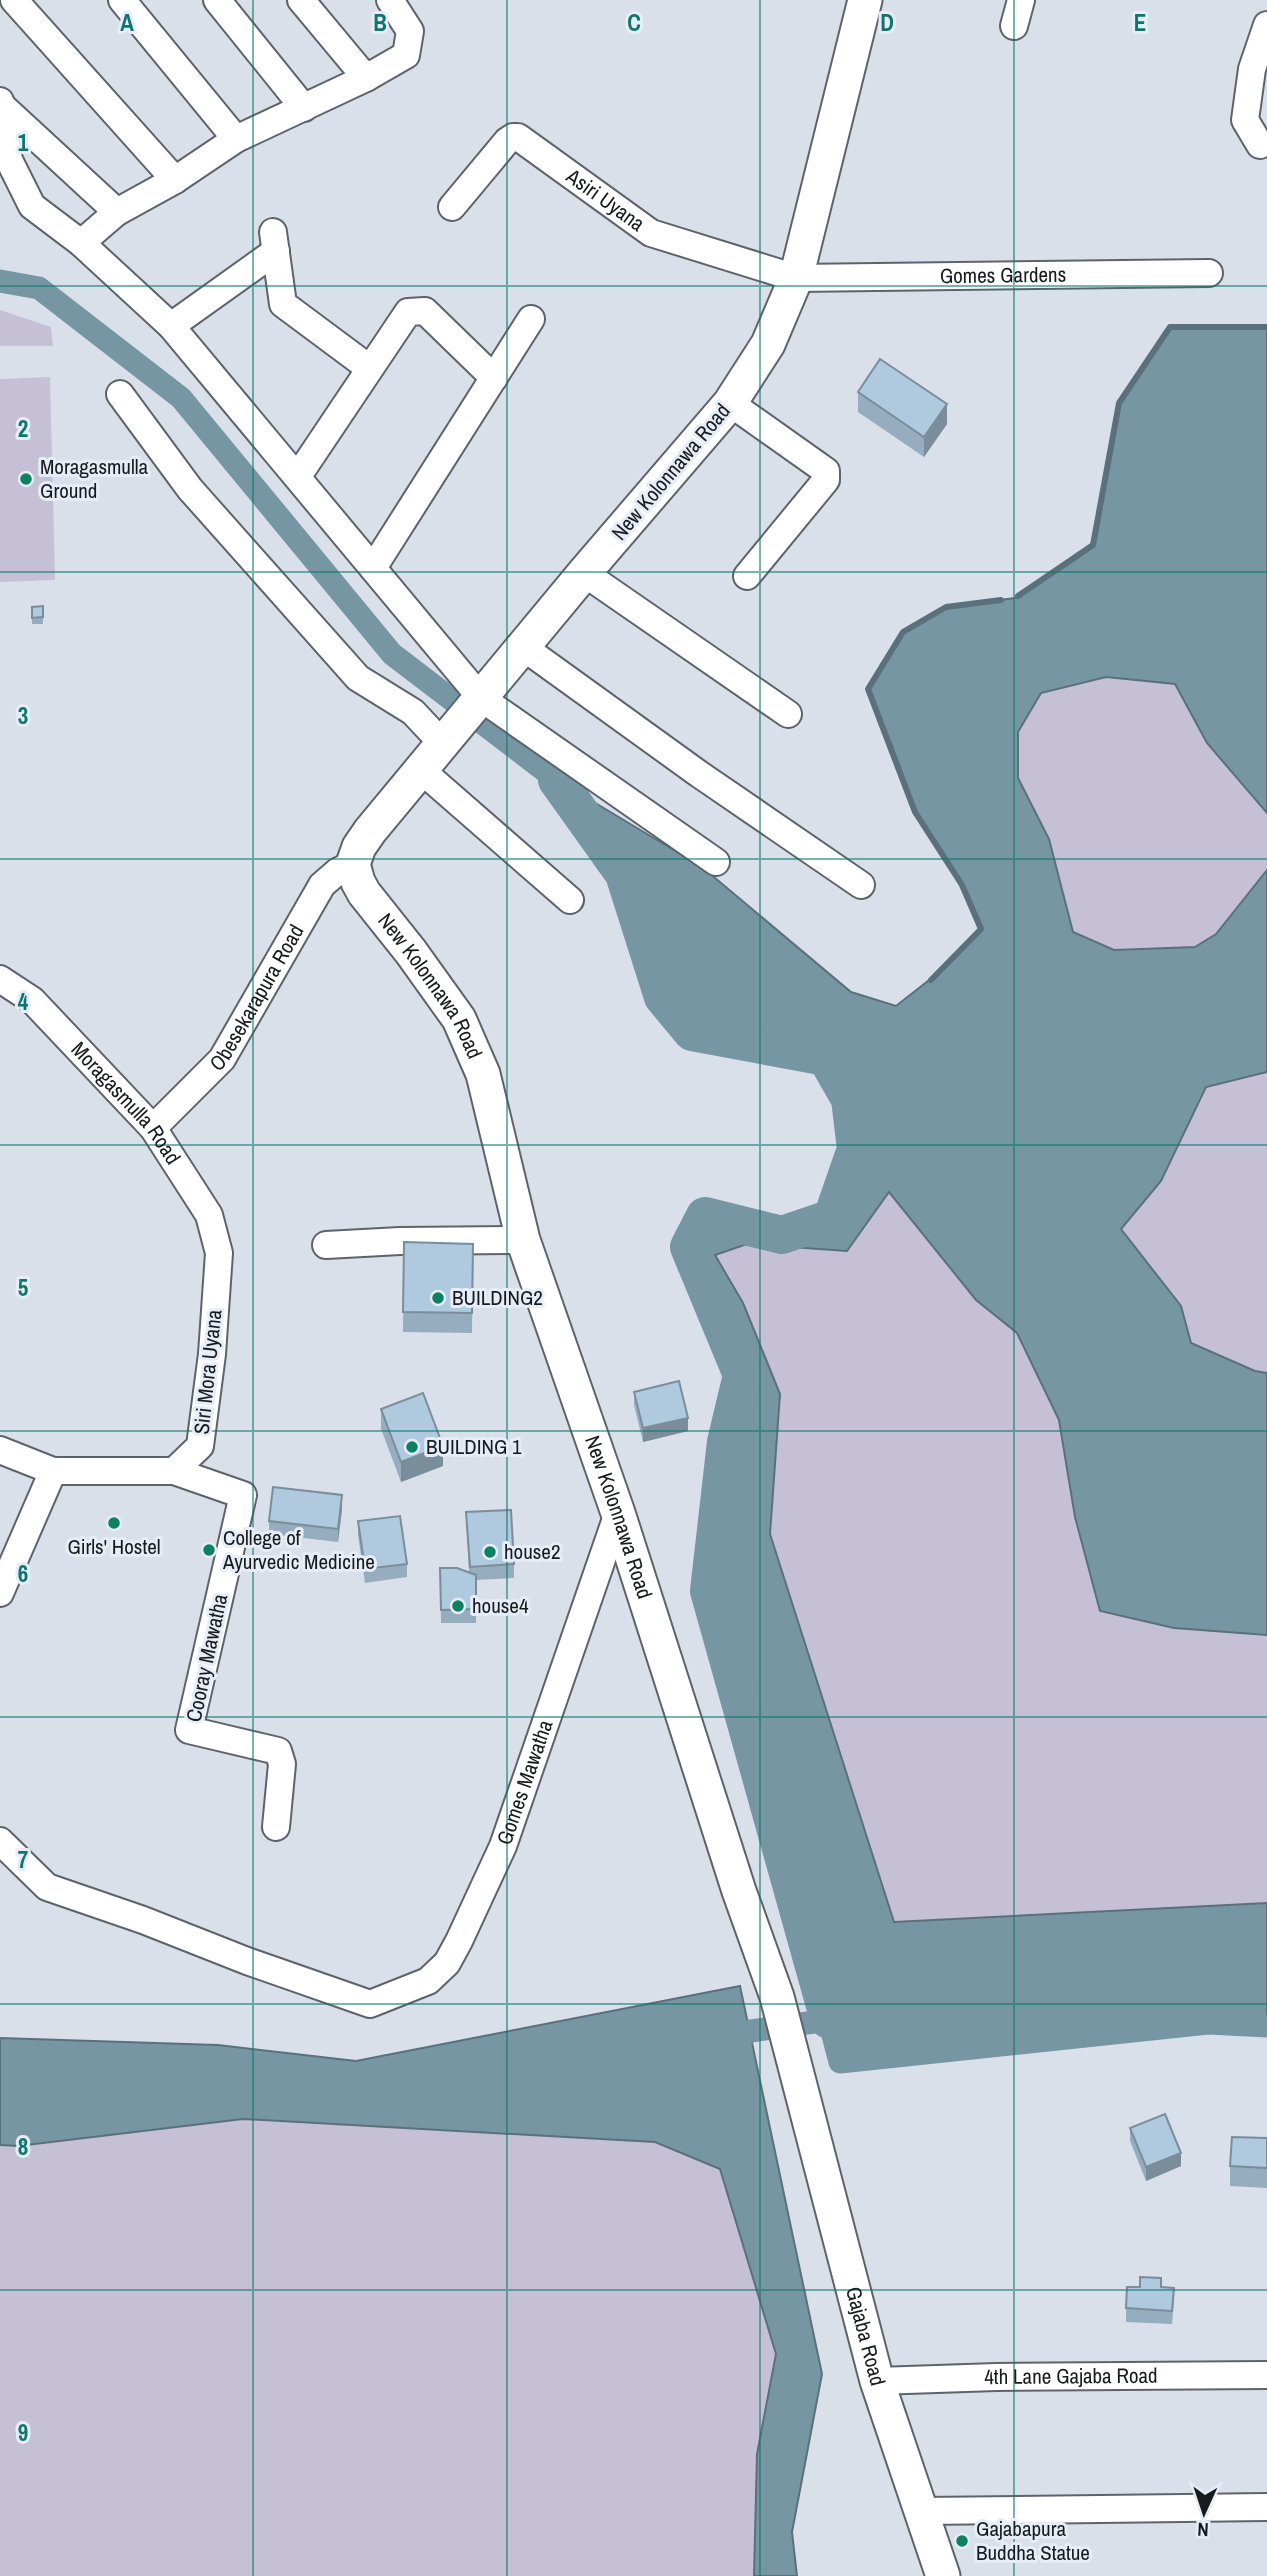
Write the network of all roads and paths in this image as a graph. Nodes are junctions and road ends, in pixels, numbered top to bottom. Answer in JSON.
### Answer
{"nodes":[{"id":1,"x":14,"y":0,"type":"edge"},
{"id":2,"x":122,"y":0,"type":"edge"},
{"id":3,"x":217,"y":0,"type":"edge"},
{"id":4,"x":301,"y":0,"type":"edge"},
{"id":5,"x":390,"y":0,"type":"edge"},
{"id":6,"x":865,"y":0,"type":"edge"},
{"id":7,"x":1021,"y":0,"type":"edge"},
{"id":8,"x":1267,"y":24,"type":"edge"},
{"id":9,"x":1014,"y":26,"type":"dead end"},
{"id":10,"x":366,"y":78,"type":"junction"},
{"id":11,"x":1,"y":104,"type":"edge"},
{"id":12,"x":304,"y":108,"type":"junction"},
{"id":13,"x":236,"y":139,"type":"junction"},
{"id":14,"x":1260,"y":145,"type":"dead end"},
{"id":15,"x":175,"y":180,"type":"junction"},
{"id":16,"x":452,"y":207,"type":"dead end"},
{"id":17,"x":117,"y":212,"type":"junction"},
{"id":18,"x":81,"y":243,"type":"junction"},
{"id":19,"x":1209,"y":273,"type":"dead end"},
{"id":20,"x":796,"y":278,"type":"junction"},
{"id":21,"x":531,"y":319,"type":"dead end"},
{"id":22,"x":171,"y":326,"type":"junction"},
{"id":23,"x":369,"y":368,"type":"junction"},
{"id":24,"x":494,"y":378,"type":"junction"},
{"id":25,"x":120,"y":394,"type":"dead end"},
{"id":26,"x":730,"y":403,"type":"junction"},
{"id":27,"x":298,"y":476,"type":"junction"},
{"id":28,"x":373,"y":568,"type":"junction"},
{"id":29,"x":584,"y":573,"type":"junction"},
{"id":30,"x":747,"y":576,"type":"dead end"},
{"id":31,"x":523,"y":647,"type":"junction"},
{"id":32,"x":478,"y":701,"type":"junction"},
{"id":33,"x":788,"y":714,"type":"dead end"},
{"id":34,"x":445,"y":741,"type":"junction"},
{"id":35,"x":421,"y":770,"type":"junction"},
{"id":36,"x":716,"y":862,"type":"dead end"},
{"id":37,"x":353,"y":864,"type":"junction"},
{"id":38,"x":861,"y":885,"type":"dead end"},
{"id":39,"x":570,"y":900,"type":"dead end"},
{"id":40,"x":0,"y":979,"type":"edge"},
{"id":41,"x":153,"y":1128,"type":"junction"},
{"id":42,"x":523,"y":1240,"type":"junction"},
{"id":43,"x":326,"y":1244,"type":"dead end"},
{"id":44,"x":219,"y":1253,"type":"joint"},
{"id":45,"x":0,"y":1450,"type":"edge"},
{"id":46,"x":53,"y":1471,"type":"junction"},
{"id":47,"x":174,"y":1471,"type":"junction"},
{"id":48,"x":618,"y":1513,"type":"junction"},
{"id":49,"x":0,"y":1593,"type":"edge"},
{"id":50,"x":276,"y":1827,"type":"dead end"},
{"id":51,"x":0,"y":1841,"type":"edge"},
{"id":52,"x":803,"y":2090,"type":"joint"},
{"id":53,"x":1267,"y":2375,"type":"edge"},
{"id":54,"x":877,"y":2381,"type":"junction"},
{"id":55,"x":1267,"y":2507,"type":"edge"},
{"id":56,"x":921,"y":2511,"type":"junction"},
{"id":57,"x":943,"y":2576,"type":"edge"}],
"edges":[{"from":1,"to":15,"type":"street"},
{"from":2,"to":13,"type":"street"},
{"from":3,"to":12,"type":"street"},
{"from":4,"to":10,"type":"street"},
{"from":5,"to":10,"type":"street"},
{"from":6,"to":20,"type":"main road","name":"New Kolonnawa Road"},
{"from":7,"to":9,"type":"street"},
{"from":8,"to":14,"type":"street"},
{"from":10,"to":12,"type":"street"},
{"from":11,"to":17,"type":"street"},
{"from":11,"to":18,"type":"street"},
{"from":12,"to":13,"type":"street"},
{"from":13,"to":15,"type":"street"},
{"from":15,"to":17,"type":"street"},
{"from":16,"to":20,"type":"street","name":"Asiri Uyana"},
{"from":17,"to":18,"type":"street"},
{"from":18,"to":22,"type":"street"},
{"from":19,"to":20,"type":"street","name":"Gomes Gardens"},
{"from":20,"to":26,"type":"main road","name":"New Kolonnawa Road"},
{"from":21,"to":24,"type":"street"},
{"from":22,"to":23,"type":"street"},
{"from":22,"to":27,"type":"street"},
{"from":23,"to":24,"type":"street"},
{"from":23,"to":27,"type":"street"},
{"from":24,"to":28,"type":"street"},
{"from":25,"to":34,"type":"street"},
{"from":26,"to":29,"type":"main road","name":"New Kolonnawa Road"},
{"from":26,"to":30,"type":"street"},
{"from":27,"to":28,"type":"street"},
{"from":28,"to":32,"type":"street"},
{"from":29,"to":31,"type":"main road","name":"New Kolonnawa Road"},
{"from":29,"to":33,"type":"street"},
{"from":31,"to":32,"type":"main road","name":"New Kolonnawa Road"},
{"from":31,"to":38,"type":"street"},
{"from":32,"to":34,"type":"main road","name":"New Kolonnawa Road"},
{"from":32,"to":36,"type":"street"},
{"from":34,"to":35,"type":"main road","name":"New Kolonnawa Road"},
{"from":35,"to":37,"type":"main road","name":"New Kolonnawa Road"},
{"from":35,"to":39,"type":"street"},
{"from":37,"to":41,"type":"street","name":"Obesekarapura Road"},
{"from":37,"to":42,"type":"main road","name":"New Kolonnawa Road"},
{"from":40,"to":41,"type":"street","name":"Moragasmulla Road"},
{"from":41,"to":44,"type":"street","name":"Moragasmulla Road"},
{"from":42,"to":43,"type":"street"},
{"from":42,"to":48,"type":"main road","name":"New Kolonnawa Road"},
{"from":44,"to":47,"type":"street","name":"Siri Mora Uyana"},
{"from":45,"to":46,"type":"street"},
{"from":46,"to":47,"type":"street"},
{"from":46,"to":49,"type":"street"},
{"from":47,"to":50,"type":"street","name":"Cooray Mawatha"},
{"from":48,"to":51,"type":"street","name":"Gomes Mawatha"},
{"from":48,"to":52,"type":"main road","name":"New Kolonnawa Road"},
{"from":52,"to":54,"type":"main road","name":"Gajaba Road"},
{"from":53,"to":54,"type":"street","name":"4th Lane Gajaba Road"},
{"from":54,"to":56,"type":"main road","name":"Gajaba Road"},
{"from":55,"to":56,"type":"street"},
{"from":56,"to":57,"type":"main road","name":"Gajaba Road"}]}
